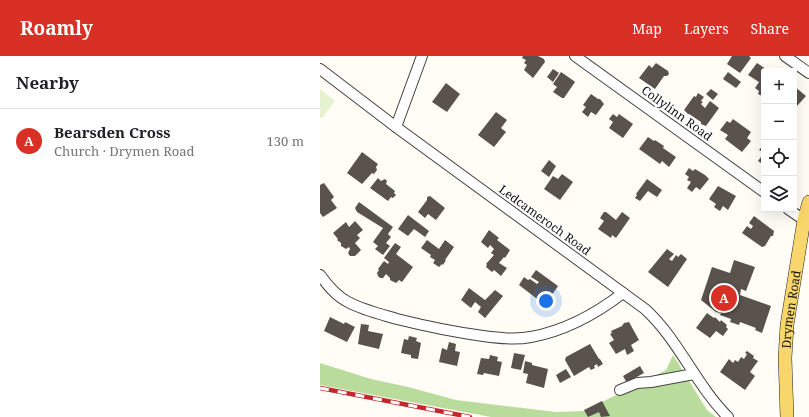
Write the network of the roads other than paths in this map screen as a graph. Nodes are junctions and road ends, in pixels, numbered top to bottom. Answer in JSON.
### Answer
{"nodes":[{"id":1,"x":422,"y":56,"type":"edge"},
{"id":2,"x":576,"y":56,"type":"edge"},
{"id":3,"x":785,"y":56,"type":"edge"},
{"id":4,"x":320,"y":69,"type":"edge"},
{"id":5,"x":809,"y":73,"type":"edge"},
{"id":6,"x":396,"y":127,"type":"junction"},
{"id":7,"x":761,"y":190,"type":"edge"},
{"id":8,"x":809,"y":202,"type":"edge"},
{"id":9,"x":792,"y":212,"type":"edge"},
{"id":10,"x":804,"y":220,"type":"junction"},
{"id":11,"x":320,"y":275,"type":"edge"},
{"id":12,"x":623,"y":293,"type":"junction"},
{"id":13,"x":694,"y":374,"type":"junction"},
{"id":14,"x":620,"y":390,"type":"dead end"},
{"id":15,"x":728,"y":417,"type":"edge"},
{"id":16,"x":786,"y":417,"type":"edge"}],
"edges":[{"from":1,"to":6,"type":"street"},
{"from":2,"to":7,"type":"street","name":"Collylinn Road"},
{"from":3,"to":5,"type":"street"},
{"from":4,"to":6,"type":"street","name":"Ledcameroch Road"},
{"from":6,"to":12,"type":"street","name":"Ledcameroch Road"},
{"from":8,"to":10,"type":"main road","name":"Drymen Road"},
{"from":9,"to":10,"type":"street"},
{"from":10,"to":16,"type":"main road","name":"Drymen Road"},
{"from":11,"to":12,"type":"street"},
{"from":12,"to":13,"type":"street","name":"Ledcameroch Road"},
{"from":13,"to":14,"type":"street"},
{"from":13,"to":15,"type":"street","name":"Ledcameroch Road"}]}
